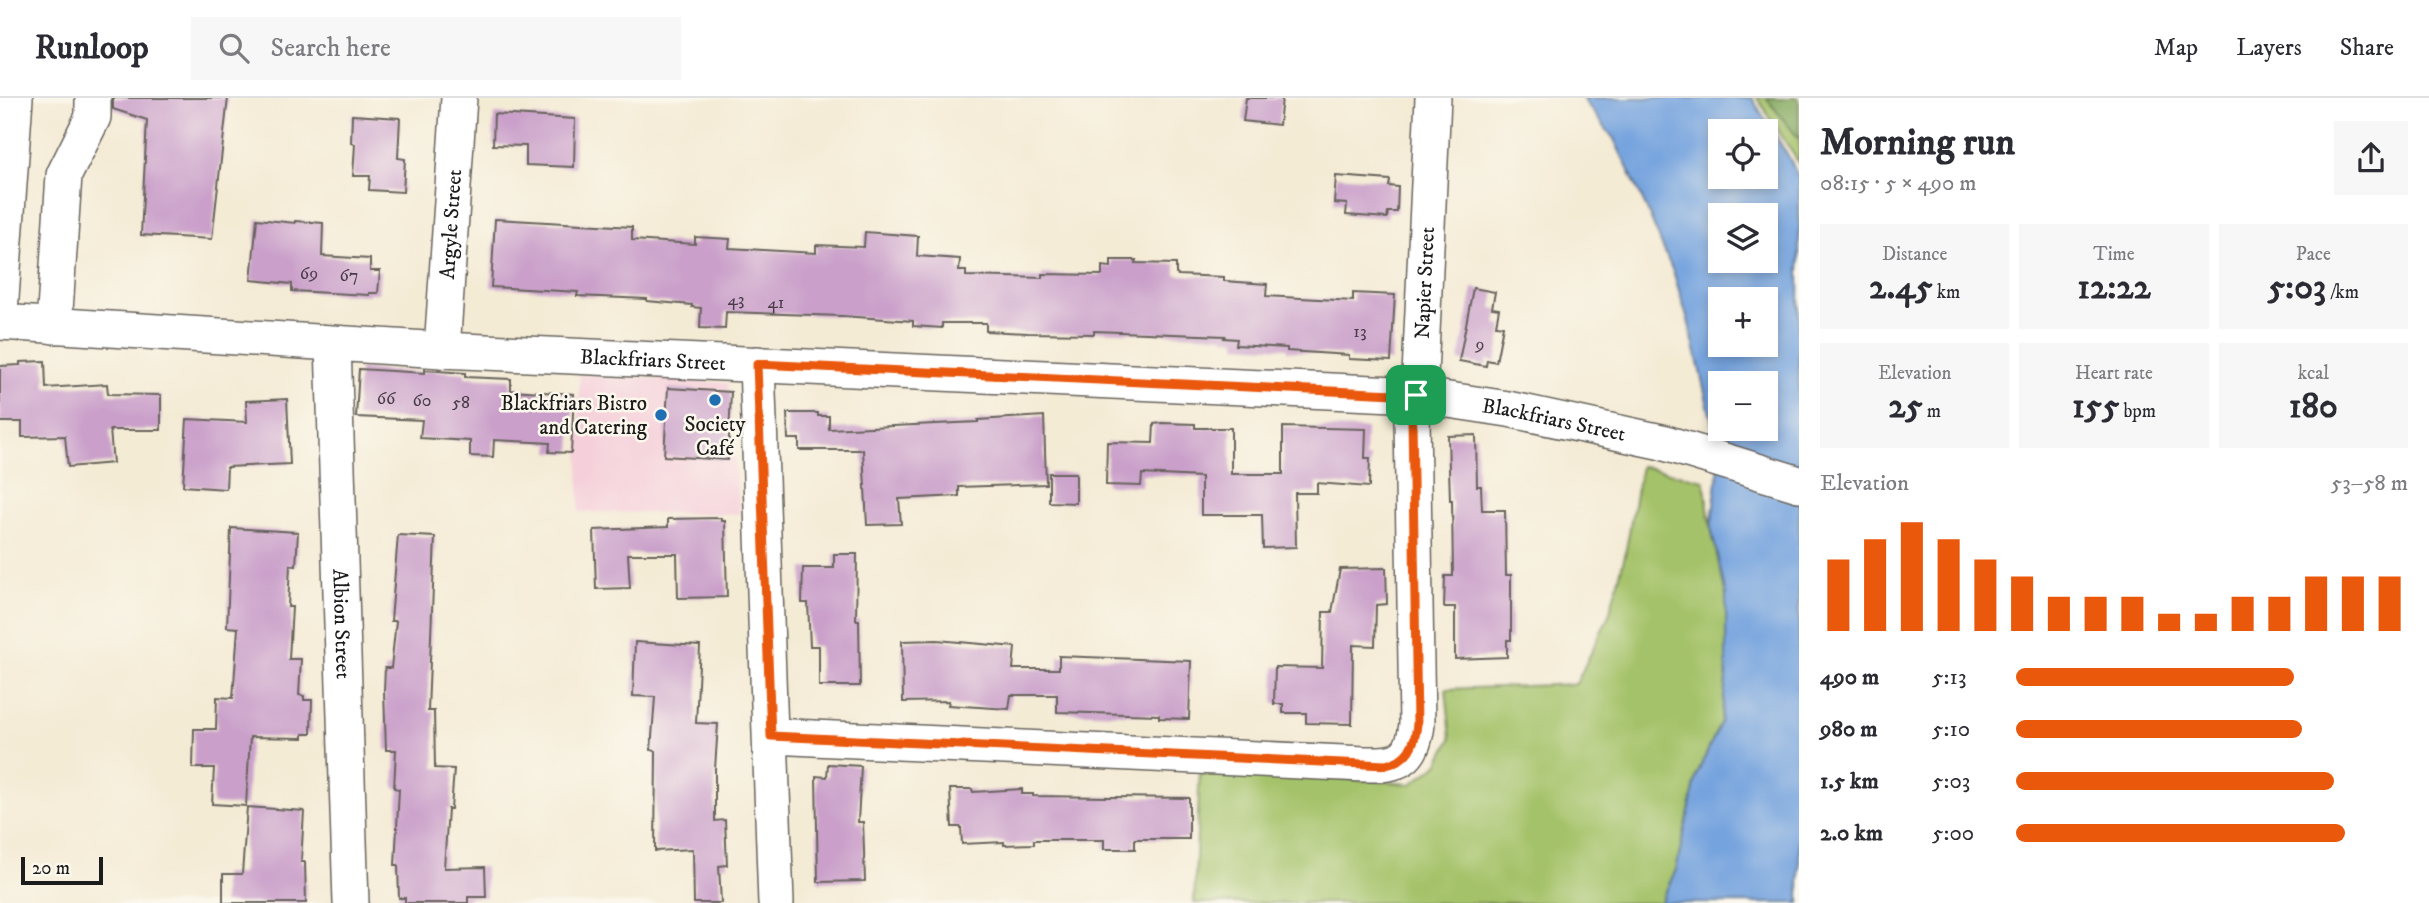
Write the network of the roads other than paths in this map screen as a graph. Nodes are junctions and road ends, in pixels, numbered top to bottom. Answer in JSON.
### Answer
{"nodes":[{"id":1,"x":15,"y":98,"type":"edge"},
{"id":2,"x":93,"y":98,"type":"edge"},
{"id":3,"x":459,"y":98,"type":"edge"},
{"id":4,"x":1433,"y":98,"type":"edge"},
{"id":5,"x":0,"y":312,"type":"edge"},
{"id":6,"x":0,"y":321,"type":"edge"},
{"id":7,"x":54,"y":326,"type":"junction"},
{"id":8,"x":333,"y":344,"type":"junction"},
{"id":9,"x":442,"y":350,"type":"junction"},
{"id":10,"x":757,"y":364,"type":"junction"},
{"id":11,"x":1416,"y":395,"type":"junction"},
{"id":12,"x":1799,"y":484,"type":"edge"},
{"id":13,"x":771,"y":736,"type":"junction"},
{"id":14,"x":351,"y":903,"type":"edge"},
{"id":15,"x":776,"y":903,"type":"edge"}],
"edges":[{"from":1,"to":5,"type":"street"},
{"from":2,"to":7,"type":"street"},
{"from":3,"to":9,"type":"street","name":"Argyle Street"},
{"from":4,"to":11,"type":"street","name":"Napier Street"},
{"from":6,"to":7,"type":"street","name":"Blackfriars Street"},
{"from":7,"to":8,"type":"street","name":"Blackfriars Street"},
{"from":8,"to":9,"type":"street","name":"Blackfriars Street"},
{"from":8,"to":14,"type":"street","name":"Albion Street"},
{"from":9,"to":10,"type":"street","name":"Blackfriars Street"},
{"from":10,"to":11,"type":"street","name":"Blackfriars Street"},
{"from":10,"to":13,"type":"street"},
{"from":11,"to":12,"type":"street","name":"Blackfriars Street"},
{"from":11,"to":13,"type":"street","name":"Napier Street"},
{"from":13,"to":15,"type":"street"}]}
